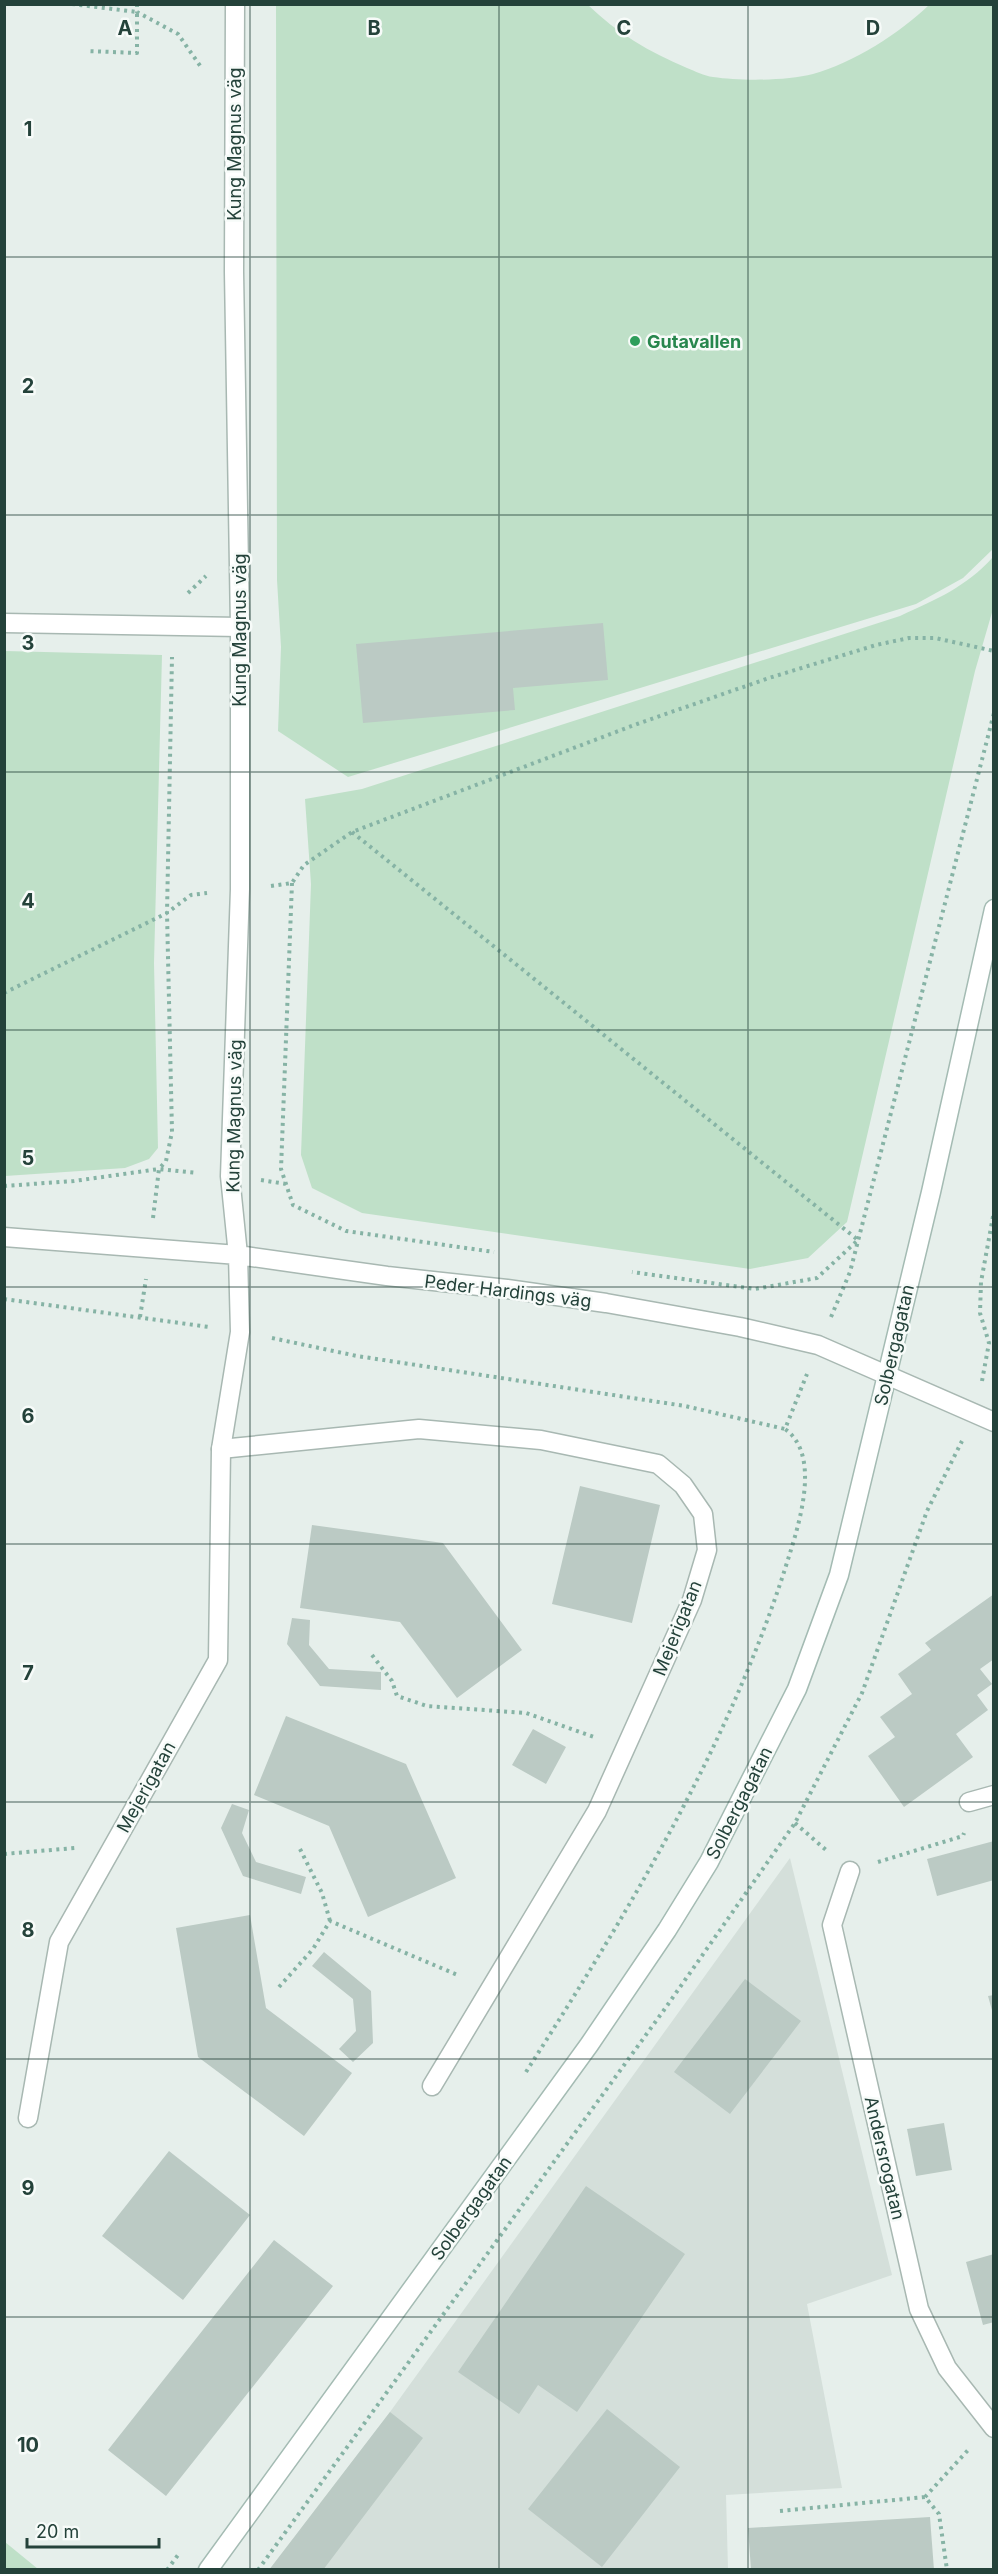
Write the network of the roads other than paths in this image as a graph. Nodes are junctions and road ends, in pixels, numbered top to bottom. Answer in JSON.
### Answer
{"nodes":[{"id":1,"x":235,"y":4,"type":"edge"},
{"id":2,"x":4,"y":623,"type":"edge"},
{"id":3,"x":240,"y":627,"type":"junction"},
{"id":4,"x":993,"y":909,"type":"edge"},
{"id":5,"x":4,"y":1237,"type":"edge"},
{"id":6,"x":238,"y":1255,"type":"junction"},
{"id":7,"x":887,"y":1375,"type":"junction"},
{"id":8,"x":993,"y":1422,"type":"edge"},
{"id":9,"x":221,"y":1449,"type":"junction"},
{"id":10,"x":993,"y":1795,"type":"edge"},
{"id":11,"x":969,"y":1802,"type":"road end"},
{"id":12,"x":850,"y":1870,"type":"road end"},
{"id":13,"x":432,"y":2086,"type":"dead end"},
{"id":14,"x":28,"y":2118,"type":"dead end"},
{"id":15,"x":992,"y":2426,"type":"edge"},
{"id":16,"x":208,"y":2570,"type":"edge"}],
"edges":[{"from":1,"to":3,"type":"street","name":"Kung Magnus väg"},
{"from":2,"to":3,"type":"street"},
{"from":3,"to":6,"type":"street","name":"Kung Magnus väg"},
{"from":4,"to":7,"type":"street","name":"Solbergagatan"},
{"from":5,"to":6,"type":"street","name":"Peder Hardings väg"},
{"from":6,"to":7,"type":"street","name":"Peder Hardings väg"},
{"from":6,"to":9,"type":"street","name":"Mejerigatan"},
{"from":7,"to":8,"type":"street","name":"Peder Hardings väg"},
{"from":7,"to":16,"type":"street","name":"Solbergagatan"},
{"from":9,"to":13,"type":"street","name":"Mejerigatan"},
{"from":9,"to":14,"type":"street","name":"Mejerigatan"},
{"from":10,"to":11,"type":"street"},
{"from":12,"to":15,"type":"street","name":"Andersrogatan"}]}
